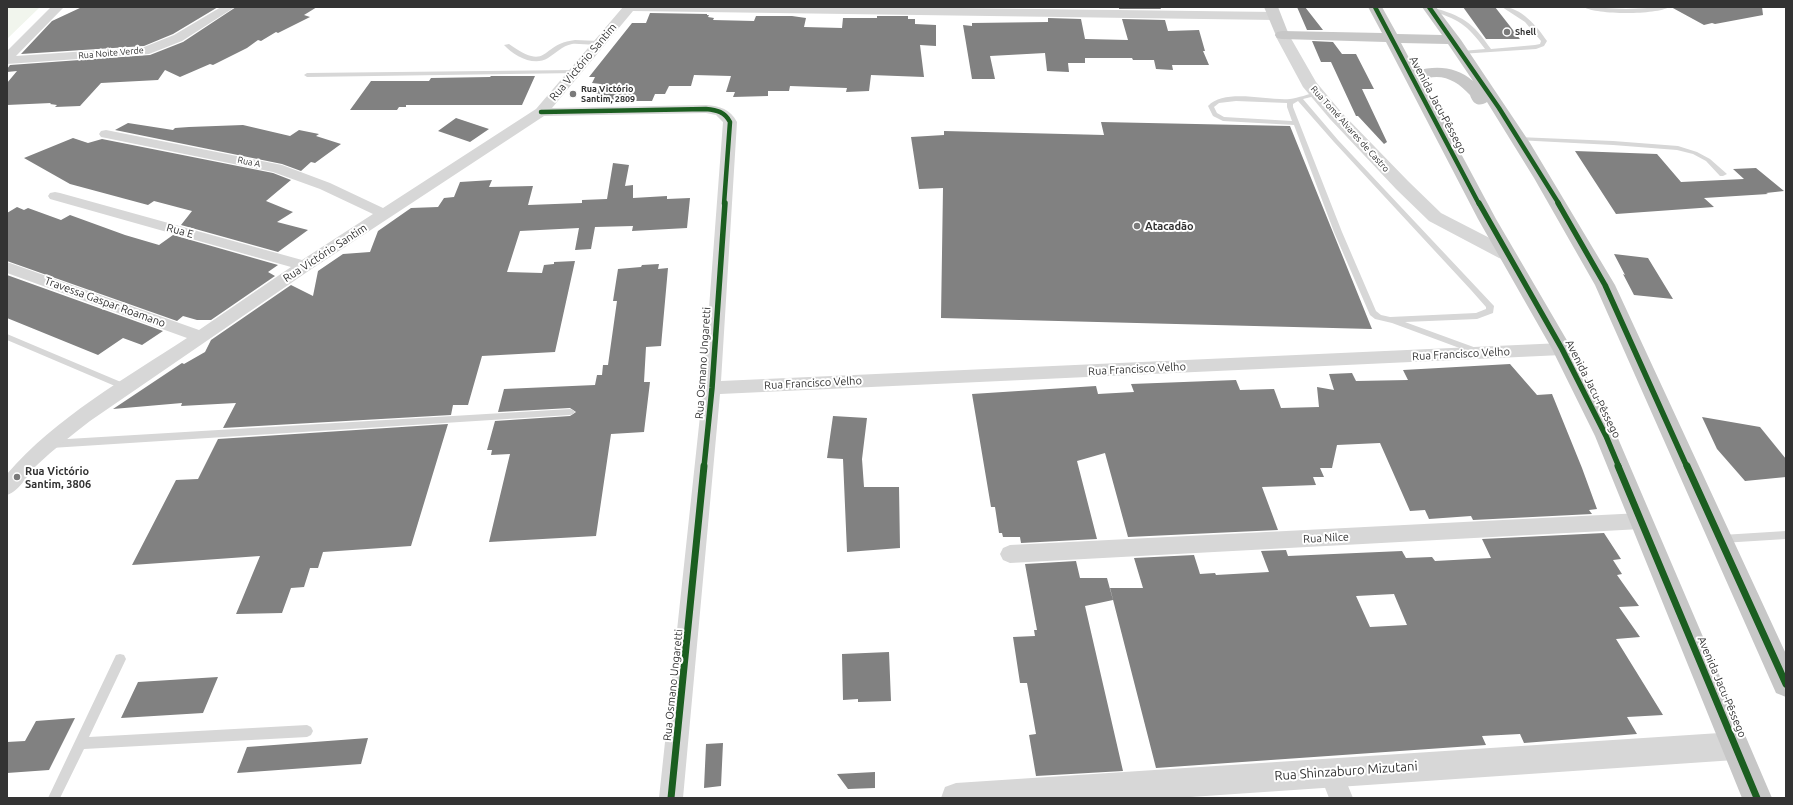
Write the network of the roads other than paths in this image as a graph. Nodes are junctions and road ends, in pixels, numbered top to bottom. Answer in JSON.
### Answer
{"nodes":[{"id":1,"x":58,"y":7,"type":"edge"},
{"id":2,"x":229,"y":7,"type":"edge"},
{"id":3,"x":630,"y":7,"type":"edge"},
{"id":4,"x":1375,"y":7,"type":"edge"},
{"id":5,"x":1505,"y":7,"type":"edge"},
{"id":6,"x":1587,"y":7,"type":"edge"},
{"id":7,"x":1666,"y":7,"type":"edge"},
{"id":8,"x":1430,"y":8,"type":"edge"},
{"id":9,"x":1639,"y":8,"type":"edge"},
{"id":10,"x":1021,"y":9,"type":"edge"},
{"id":11,"x":1273,"y":11,"type":"edge"},
{"id":12,"x":1282,"y":35,"type":"junction"},
{"id":13,"x":1391,"y":39,"type":"junction"},
{"id":14,"x":599,"y":43,"type":"junction"},
{"id":15,"x":507,"y":45,"type":"dead end"},
{"id":16,"x":1458,"y":46,"type":"junction"},
{"id":17,"x":1489,"y":51,"type":"junction"},
{"id":18,"x":7,"y":59,"type":"edge"},
{"id":19,"x":575,"y":72,"type":"junction"},
{"id":20,"x":307,"y":75,"type":"dead end"},
{"id":21,"x":1420,"y":93,"type":"junction"},
{"id":22,"x":1317,"y":94,"type":"junction"},
{"id":23,"x":1295,"y":100,"type":"junction"},
{"id":24,"x":541,"y":112,"type":"junction"},
{"id":25,"x":1295,"y":123,"type":"junction"},
{"id":26,"x":106,"y":134,"type":"dead end"},
{"id":27,"x":1518,"y":139,"type":"junction"},
{"id":28,"x":1723,"y":174,"type":"dead end"},
{"id":29,"x":55,"y":196,"type":"dead end"},
{"id":30,"x":384,"y":214,"type":"junction"},
{"id":31,"x":1435,"y":216,"type":"junction"},
{"id":32,"x":1487,"y":219,"type":"junction"},
{"id":33,"x":1574,"y":229,"type":"junction"},
{"id":34,"x":1506,"y":254,"type":"junction"},
{"id":35,"x":304,"y":266,"type":"junction"},
{"id":36,"x":7,"y":267,"type":"edge"},
{"id":37,"x":1390,"y":320,"type":"junction"},
{"id":38,"x":202,"y":337,"type":"junction"},
{"id":39,"x":9,"y":340,"type":"edge"},
{"id":40,"x":1562,"y":349,"type":"junction"},
{"id":41,"x":1481,"y":353,"type":"junction"},
{"id":42,"x":125,"y":387,"type":"junction"},
{"id":43,"x":712,"y":388,"type":"junction"},
{"id":44,"x":570,"y":412,"type":"dead end"},
{"id":45,"x":47,"y":445,"type":"junction"},
{"id":46,"x":7,"y":488,"type":"edge"},
{"id":47,"x":1641,"y":521,"type":"junction"},
{"id":48,"x":1786,"y":535,"type":"edge"},
{"id":49,"x":1720,"y":540,"type":"junction"},
{"id":50,"x":1010,"y":554,"type":"dead end"},
{"id":51,"x":120,"y":659,"type":"dead end"},
{"id":52,"x":1786,"y":684,"type":"edge"},
{"id":53,"x":306,"y":731,"type":"dead end"},
{"id":54,"x":80,"y":743,"type":"junction"},
{"id":55,"x":1735,"y":746,"type":"junction"},
{"id":56,"x":1336,"y":785,"type":"edge"},
{"id":57,"x":1044,"y":795,"type":"edge"},
{"id":58,"x":54,"y":798,"type":"edge"},
{"id":59,"x":671,"y":798,"type":"edge"},
{"id":60,"x":956,"y":798,"type":"edge"},
{"id":61,"x":1757,"y":798,"type":"edge"}],
"edges":[{"from":1,"to":18,"type":"street"},
{"from":2,"to":18,"type":"street","name":"Rua Noite Verde"},
{"from":3,"to":10,"type":"street"},
{"from":3,"to":14,"type":"street","name":"Rua Victório Santim"},
{"from":4,"to":13,"type":"highway","name":"Avenida Jacu-Pêssego"},
{"from":5,"to":17,"type":"lane"},
{"from":6,"to":9,"type":"lane"},
{"from":7,"to":9,"type":"lane"},
{"from":8,"to":16,"type":"highway"},
{"from":8,"to":17,"type":"lane"},
{"from":10,"to":11,"type":"street"},
{"from":11,"to":12,"type":"main road","name":"Rua Tomé Alvares de Castro"},
{"from":12,"to":13,"type":"highway"},
{"from":12,"to":22,"type":"street","name":"Rua Tomé Alvares de Castro"},
{"from":13,"to":16,"type":"highway"},
{"from":13,"to":21,"type":"highway","name":"Avenida Jacu-Pêssego"},
{"from":14,"to":15,"type":"lane"},
{"from":14,"to":19,"type":"street","name":"Rua Victório Santim"},
{"from":16,"to":17,"type":"lane"},
{"from":16,"to":27,"type":"highway"},
{"from":19,"to":20,"type":"lane"},
{"from":19,"to":24,"type":"street","name":"Rua Victório Santim"},
{"from":21,"to":32,"type":"highway","name":"Avenida Jacu-Pêssego"},
{"from":21,"to":33,"type":"highway"},
{"from":22,"to":23,"type":"lane"},
{"from":22,"to":31,"type":"street","name":"Rua Tomé Alvares de Castro"},
{"from":23,"to":25,"type":"lane"},
{"from":23,"to":25,"type":"lane"},
{"from":23,"to":37,"type":"lane"},
{"from":24,"to":30,"type":"street","name":"Rua Victório Santim"},
{"from":24,"to":43,"type":"street","name":"Rua Osmano Ungaretti"},
{"from":25,"to":37,"type":"lane"},
{"from":26,"to":30,"type":"street","name":"Rua A"},
{"from":27,"to":28,"type":"lane"},
{"from":27,"to":33,"type":"highway"},
{"from":29,"to":35,"type":"street","name":"Rua E"},
{"from":30,"to":35,"type":"street","name":"Rua Victório Santim"},
{"from":31,"to":32,"type":"street"},
{"from":31,"to":34,"type":"street","name":"Rua Tomé Alvares de Castro"},
{"from":32,"to":34,"type":"highway","name":"Avenida Jacu-Pêssego"},
{"from":33,"to":49,"type":"highway"},
{"from":34,"to":40,"type":"highway","name":"Avenida Jacu-Pêssego"},
{"from":35,"to":38,"type":"street","name":"Rua Victório Santim"},
{"from":36,"to":38,"type":"street","name":"Travessa Gaspar Roamano"},
{"from":37,"to":41,"type":"lane"},
{"from":38,"to":42,"type":"street","name":"Rua Victório Santim"},
{"from":39,"to":42,"type":"lane"},
{"from":40,"to":41,"type":"street","name":"Rua Francisco Velho"},
{"from":40,"to":47,"type":"highway","name":"Avenida Jacu-Pêssego"},
{"from":41,"to":43,"type":"street","name":"Rua Francisco Velho"},
{"from":42,"to":45,"type":"street","name":"Rua Victório Santim"},
{"from":43,"to":59,"type":"street","name":"Rua Osmano Ungaretti"},
{"from":44,"to":45,"type":"lane"},
{"from":45,"to":46,"type":"street","name":"Rua Victório Santim"},
{"from":47,"to":50,"type":"street","name":"Rua Nilce"},
{"from":47,"to":55,"type":"highway","name":"Avenida Jacu-Pêssego"},
{"from":48,"to":49,"type":"lane"},
{"from":49,"to":52,"type":"highway"},
{"from":51,"to":54,"type":"lane"},
{"from":53,"to":54,"type":"lane"},
{"from":54,"to":58,"type":"lane"},
{"from":55,"to":56,"type":"street","name":"Rua Shinzaburo Mizutani"},
{"from":55,"to":61,"type":"highway","name":"Avenida Jacu-Pêssego"},
{"from":56,"to":57,"type":"street","name":"Rua Shinzaburo Mizutani"},
{"from":57,"to":60,"type":"street","name":"Rua Shinzaburo Mizutani"}]}
